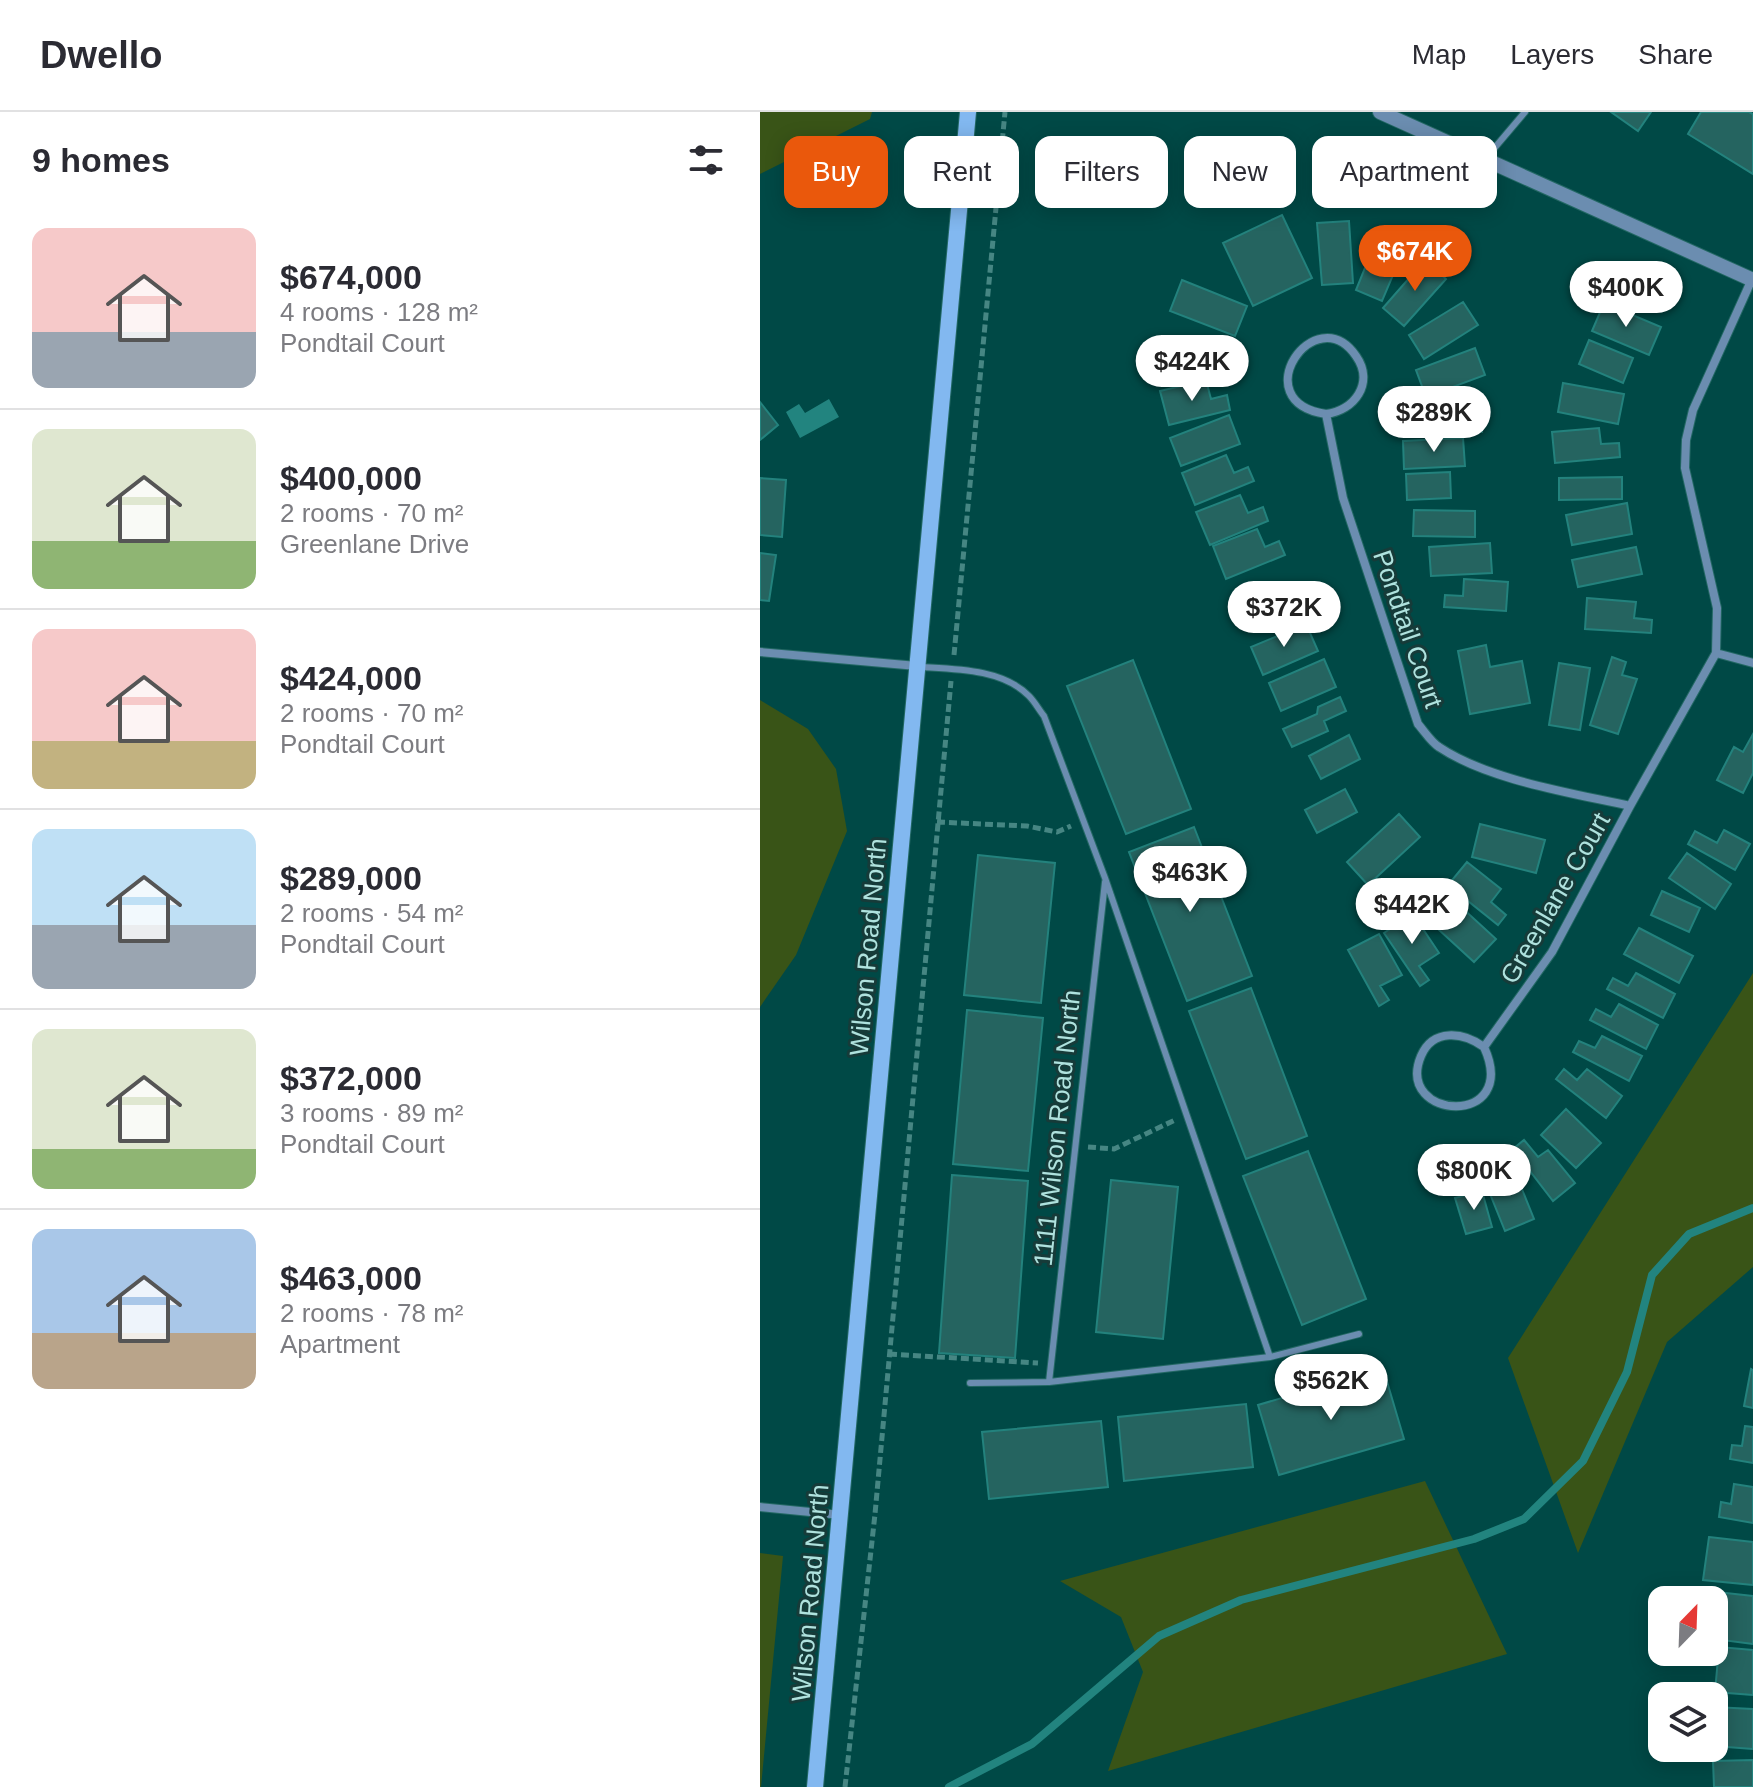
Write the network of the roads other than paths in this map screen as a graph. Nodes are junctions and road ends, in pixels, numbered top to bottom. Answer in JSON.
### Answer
{"nodes":[{"id":1,"x":968,"y":112,"type":"edge"},
{"id":2,"x":1380,"y":112,"type":"edge"},
{"id":3,"x":1525,"y":112,"type":"edge"},
{"id":4,"x":1434,"y":136,"type":"edge"},
{"id":5,"x":1497,"y":145,"type":"edge"},
{"id":6,"x":1497,"y":164,"type":"edge"},
{"id":7,"x":1752,"y":279,"type":"edge"},
{"id":8,"x":1326,"y":414,"type":"junction"},
{"id":9,"x":760,"y":652,"type":"edge"},
{"id":10,"x":1716,"y":653,"type":"junction"},
{"id":11,"x":1753,"y":663,"type":"edge"},
{"id":12,"x":917,"y":666,"type":"junction"},
{"id":13,"x":1630,"y":806,"type":"junction"},
{"id":14,"x":1105,"y":878,"type":"junction"},
{"id":15,"x":1484,"y":1047,"type":"junction"},
{"id":16,"x":1359,"y":1334,"type":"dead end"},
{"id":17,"x":1270,"y":1357,"type":"junction"},
{"id":18,"x":1049,"y":1382,"type":"junction"},
{"id":19,"x":970,"y":1383,"type":"dead end"},
{"id":20,"x":760,"y":1507,"type":"edge"},
{"id":21,"x":841,"y":1515,"type":"junction"},
{"id":22,"x":815,"y":1787,"type":"edge"}],
"edges":[{"from":1,"to":12,"type":"main road","name":"Wilson Road North"},
{"from":2,"to":4,"type":"street"},
{"from":3,"to":5,"type":"lane"},
{"from":6,"to":7,"type":"street"},
{"from":7,"to":10,"type":"street"},
{"from":8,"to":8,"type":"street"},
{"from":8,"to":13,"type":"street","name":"Pondtail Court"},
{"from":9,"to":12,"type":"street"},
{"from":10,"to":11,"type":"street"},
{"from":10,"to":13,"type":"street","name":"Greenlane Court"},
{"from":12,"to":14,"type":"lane","name":"1111 Wilson Road North"},
{"from":12,"to":21,"type":"main road","name":"Wilson Road North"},
{"from":13,"to":15,"type":"street","name":"Greenlane Court"},
{"from":14,"to":17,"type":"lane","name":"1111 Wilson Road North"},
{"from":14,"to":18,"type":"lane","name":"1111 Wilson Road North"},
{"from":15,"to":15,"type":"street"},
{"from":16,"to":17,"type":"lane"},
{"from":17,"to":18,"type":"lane"},
{"from":18,"to":19,"type":"lane"},
{"from":20,"to":21,"type":"street"},
{"from":21,"to":22,"type":"main road","name":"Wilson Road North"}]}
